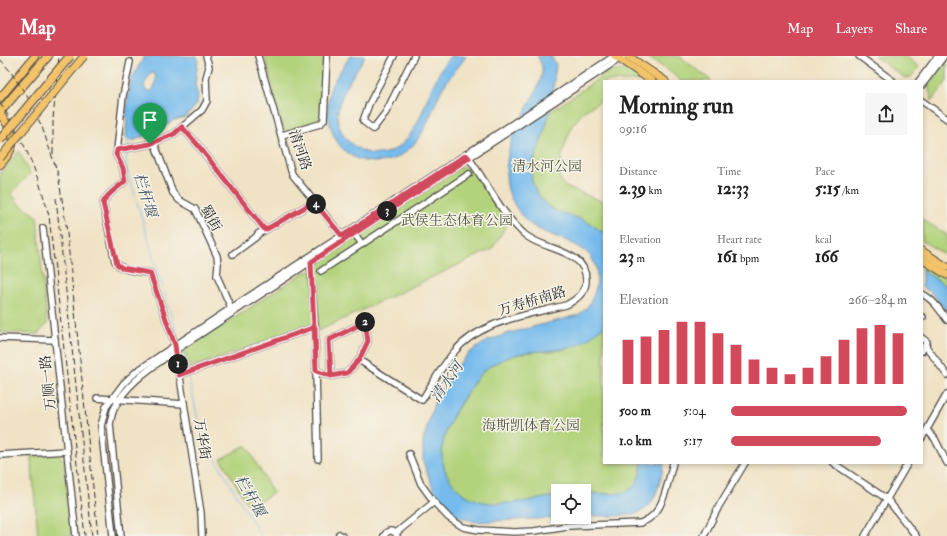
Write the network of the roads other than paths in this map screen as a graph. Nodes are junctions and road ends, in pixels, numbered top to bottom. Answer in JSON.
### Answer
{"nodes":[{"id":1,"x":35,"y":56,"type":"edge"},
{"id":2,"x":48,"y":56,"type":"edge"},
{"id":3,"x":70,"y":56,"type":"edge"},
{"id":4,"x":84,"y":56,"type":"edge"},
{"id":5,"x":206,"y":56,"type":"edge"},
{"id":6,"x":258,"y":56,"type":"edge"},
{"id":7,"x":327,"y":56,"type":"edge"},
{"id":8,"x":394,"y":56,"type":"edge"},
{"id":9,"x":414,"y":56,"type":"edge"},
{"id":10,"x":628,"y":56,"type":"edge"},
{"id":11,"x":859,"y":56,"type":"edge"},
{"id":12,"x":938,"y":56,"type":"edge"},
{"id":13,"x":944,"y":56,"type":"edge"},
{"id":14,"x":618,"y":57,"type":"edge"},
{"id":15,"x":130,"y":62,"type":"dead end"},
{"id":16,"x":651,"y":80,"type":"edge"},
{"id":17,"x":664,"y":80,"type":"edge"},
{"id":18,"x":892,"y":80,"type":"edge"},
{"id":19,"x":920,"y":80,"type":"edge"},
{"id":20,"x":923,"y":83,"type":"edge"},
{"id":21,"x":559,"y":96,"type":"junction"},
{"id":22,"x":0,"y":98,"type":"edge"},
{"id":23,"x":923,"y":102,"type":"edge"},
{"id":24,"x":0,"y":113,"type":"edge"},
{"id":25,"x":947,"y":119,"type":"edge"},
{"id":26,"x":182,"y":127,"type":"junction"},
{"id":27,"x":282,"y":135,"type":"junction"},
{"id":28,"x":0,"y":140,"type":"edge"},
{"id":29,"x":154,"y":142,"type":"junction"},
{"id":30,"x":117,"y":150,"type":"junction"},
{"id":31,"x":468,"y":156,"type":"junction"},
{"id":32,"x":0,"y":158,"type":"edge"},
{"id":33,"x":0,"y":165,"type":"edge"},
{"id":34,"x":469,"y":174,"type":"dead end"},
{"id":35,"x":314,"y":202,"type":"junction"},
{"id":36,"x":43,"y":228,"type":"dead end"},
{"id":37,"x":265,"y":230,"type":"junction"},
{"id":38,"x":354,"y":233,"type":"junction"},
{"id":39,"x":343,"y":238,"type":"junction"},
{"id":40,"x":362,"y":244,"type":"junction"},
{"id":41,"x":923,"y":252,"type":"edge"},
{"id":42,"x":233,"y":254,"type":"dead end"},
{"id":43,"x":310,"y":260,"type":"junction"},
{"id":44,"x":923,"y":260,"type":"edge"},
{"id":45,"x":947,"y":267,"type":"edge"},
{"id":46,"x":321,"y":271,"type":"dead end"},
{"id":47,"x":947,"y":275,"type":"edge"},
{"id":48,"x":923,"y":294,"type":"edge"},
{"id":49,"x":232,"y":310,"type":"junction"},
{"id":50,"x":947,"y":320,"type":"edge"},
{"id":51,"x":315,"y":327,"type":"junction"},
{"id":52,"x":0,"y":338,"type":"edge"},
{"id":53,"x":923,"y":339,"type":"edge"},
{"id":54,"x":55,"y":340,"type":"junction"},
{"id":55,"x":176,"y":348,"type":"junction"},
{"id":56,"x":924,"y":348,"type":"edge"},
{"id":57,"x":359,"y":360,"type":"junction"},
{"id":58,"x":316,"y":371,"type":"junction"},
{"id":59,"x":179,"y":375,"type":"junction"},
{"id":60,"x":947,"y":375,"type":"edge"},
{"id":61,"x":331,"y":376,"type":"junction"},
{"id":62,"x":947,"y":394,"type":"edge"},
{"id":63,"x":97,"y":398,"type":"dead end"},
{"id":64,"x":113,"y":399,"type":"junction"},
{"id":65,"x":120,"y":399,"type":"junction"},
{"id":66,"x":184,"y":404,"type":"junction"},
{"id":67,"x":927,"y":430,"type":"junction"},
{"id":68,"x":923,"y":436,"type":"edge"},
{"id":69,"x":67,"y":451,"type":"junction"},
{"id":70,"x":409,"y":454,"type":"dead end"},
{"id":71,"x":0,"y":455,"type":"edge"},
{"id":72,"x":318,"y":460,"type":"dead end"},
{"id":73,"x":947,"y":463,"type":"edge"},
{"id":74,"x":673,"y":464,"type":"edge"},
{"id":75,"x":744,"y":464,"type":"edge"},
{"id":76,"x":834,"y":464,"type":"edge"},
{"id":77,"x":907,"y":464,"type":"edge"},
{"id":78,"x":888,"y":499,"type":"junction"},
{"id":79,"x":434,"y":502,"type":"junction"},
{"id":80,"x":396,"y":535,"type":"edge"},
{"id":81,"x":76,"y":536,"type":"edge"},
{"id":82,"x":113,"y":536,"type":"edge"},
{"id":83,"x":121,"y":536,"type":"edge"},
{"id":84,"x":202,"y":536,"type":"edge"},
{"id":85,"x":384,"y":536,"type":"edge"},
{"id":86,"x":704,"y":536,"type":"edge"},
{"id":87,"x":865,"y":536,"type":"edge"},
{"id":88,"x":916,"y":536,"type":"edge"}],
"edges":[{"from":1,"to":22,"type":"main road"},
{"from":2,"to":24,"type":"highway"},
{"from":3,"to":28,"type":"highway","bridge":true},
{"from":4,"to":32,"type":"main road","bridge":true},
{"from":5,"to":26,"type":"street"},
{"from":6,"to":27,"type":"street","name":"清河路"},
{"from":7,"to":27,"type":"street"},
{"from":8,"to":9,"type":"street"},
{"from":10,"to":17,"type":"main road"},
{"from":11,"to":18,"type":"street"},
{"from":12,"to":19,"type":"street"},
{"from":13,"to":20,"type":"street"},
{"from":14,"to":16,"type":"main road"},
{"from":14,"to":21,"type":"street"},
{"from":15,"to":30,"type":"street"},
{"from":21,"to":31,"type":"street"},
{"from":21,"to":31,"type":"street"},
{"from":23,"to":25,"type":"street"},
{"from":24,"to":33,"type":"main road"},
{"from":26,"to":29,"type":"street"},
{"from":26,"to":37,"type":"street"},
{"from":27,"to":35,"type":"street","name":"清河路"},
{"from":29,"to":30,"type":"street"},
{"from":29,"to":49,"type":"street","name":"蜀街"},
{"from":30,"to":55,"type":"street","name":"万华街"},
{"from":31,"to":38,"type":"street"},
{"from":31,"to":39,"type":"street"},
{"from":31,"to":57,"type":"street","name":"万寿桥南路"},
{"from":34,"to":40,"type":"street"},
{"from":35,"to":37,"type":"street"},
{"from":35,"to":39,"type":"street","name":"清河路"},
{"from":36,"to":54,"type":"street","name":"万顺一路"},
{"from":37,"to":42,"type":"street"},
{"from":38,"to":39,"type":"street"},
{"from":38,"to":40,"type":"street"},
{"from":39,"to":43,"type":"street"},
{"from":40,"to":46,"type":"street"},
{"from":41,"to":45,"type":"main road"},
{"from":43,"to":49,"type":"street"},
{"from":43,"to":51,"type":"street"},
{"from":44,"to":47,"type":"main road"},
{"from":48,"to":50,"type":"street"},
{"from":49,"to":55,"type":"street"},
{"from":51,"to":58,"type":"street"},
{"from":51,"to":59,"type":"street"},
{"from":52,"to":54,"type":"street"},
{"from":53,"to":56,"type":"street"},
{"from":54,"to":69,"type":"street","name":"万顺一路"},
{"from":55,"to":59,"type":"street","name":"万华街"},
{"from":55,"to":64,"type":"street"},
{"from":55,"to":65,"type":"street"},
{"from":56,"to":60,"type":"street"},
{"from":57,"to":61,"type":"street"},
{"from":57,"to":61,"type":"street"},
{"from":58,"to":61,"type":"street"},
{"from":58,"to":72,"type":"street"},
{"from":59,"to":66,"type":"street","name":"万华街"},
{"from":62,"to":67,"type":"street"},
{"from":63,"to":64,"type":"street"},
{"from":64,"to":65,"type":"street"},
{"from":64,"to":82,"type":"street"},
{"from":65,"to":66,"type":"street"},
{"from":65,"to":83,"type":"street"},
{"from":66,"to":84,"type":"street","name":"万华街"},
{"from":67,"to":68,"type":"street"},
{"from":67,"to":73,"type":"street"},
{"from":69,"to":71,"type":"street"},
{"from":69,"to":81,"type":"street","name":"万顺一路"},
{"from":70,"to":79,"type":"street"},
{"from":74,"to":79,"type":"street"},
{"from":75,"to":86,"type":"street"},
{"from":76,"to":78,"type":"street"},
{"from":77,"to":78,"type":"street"},
{"from":78,"to":87,"type":"street"},
{"from":78,"to":88,"type":"street"},
{"from":79,"to":80,"type":"street"},
{"from":80,"to":85,"type":"street"}]}
